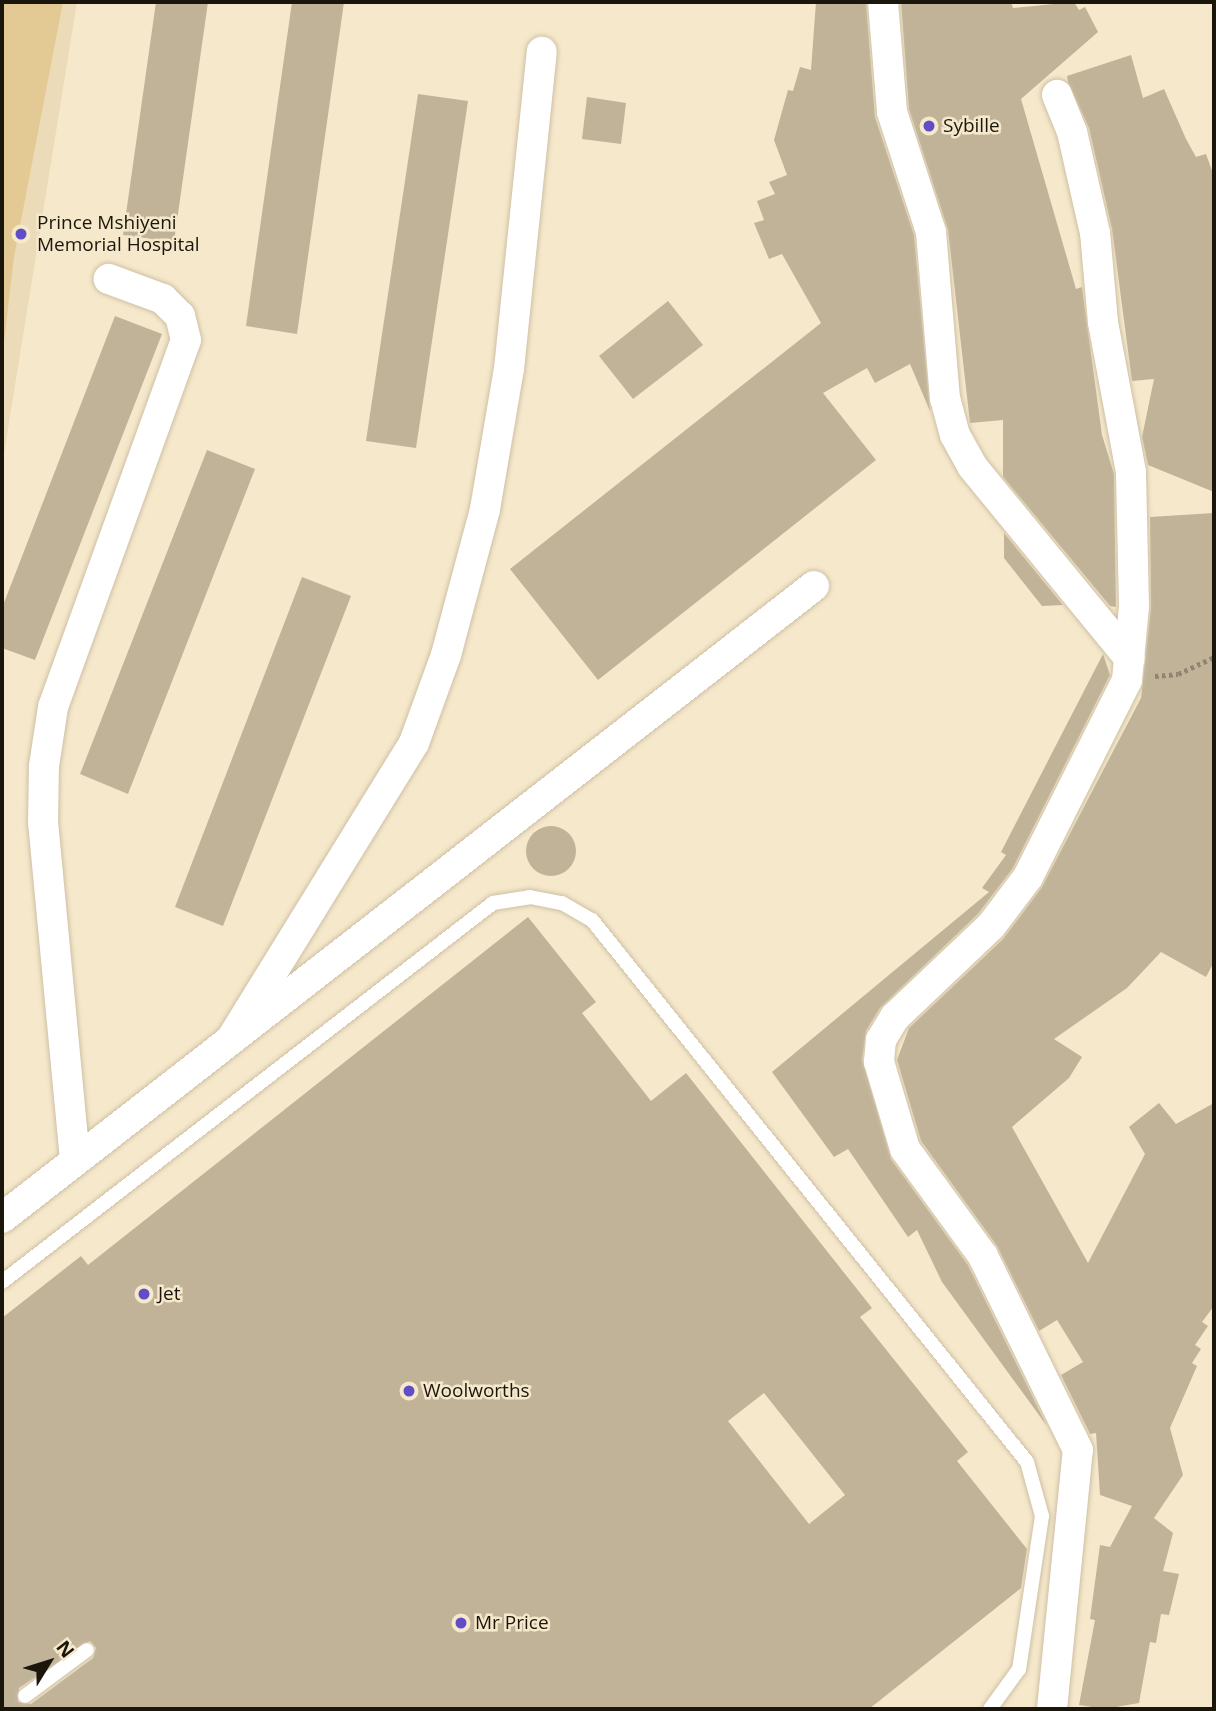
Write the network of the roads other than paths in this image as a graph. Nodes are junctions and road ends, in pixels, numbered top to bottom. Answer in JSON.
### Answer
{"nodes":[{"id":1,"x":883,"y":2,"type":"edge"},
{"id":2,"x":542,"y":52,"type":"dead end"},
{"id":3,"x":1057,"y":95,"type":"dead end"},
{"id":4,"x":109,"y":279,"type":"dead end"},
{"id":5,"x":814,"y":586,"type":"dead end"},
{"id":6,"x":1128,"y":669,"type":"junction"},
{"id":7,"x":233,"y":1036,"type":"junction"},
{"id":8,"x":75,"y":1160,"type":"junction"},
{"id":9,"x":2,"y":1218,"type":"edge"},
{"id":10,"x":2,"y":1282,"type":"edge"},
{"id":11,"x":88,"y":1650,"type":"dead end"},
{"id":12,"x":25,"y":1696,"type":"dead end"},
{"id":13,"x":989,"y":1709,"type":"edge"},
{"id":14,"x":1052,"y":1709,"type":"edge"}],
"edges":[{"from":1,"to":6,"type":"street"},
{"from":2,"to":7,"type":"street"},
{"from":3,"to":6,"type":"street"},
{"from":4,"to":8,"type":"street"},
{"from":5,"to":7,"type":"street"},
{"from":6,"to":14,"type":"street"},
{"from":7,"to":8,"type":"street"},
{"from":8,"to":9,"type":"street"},
{"from":10,"to":13,"type":"lane"},
{"from":11,"to":12,"type":"lane"}]}
